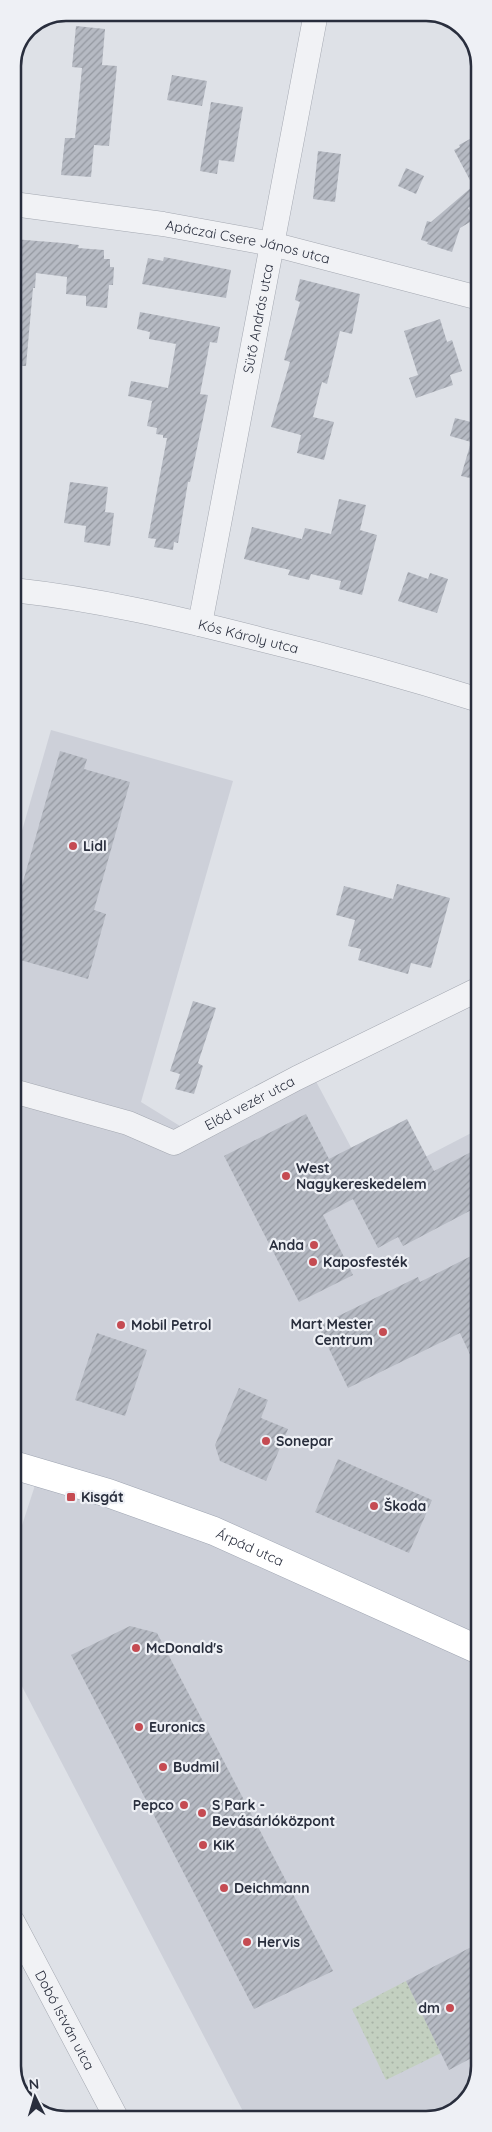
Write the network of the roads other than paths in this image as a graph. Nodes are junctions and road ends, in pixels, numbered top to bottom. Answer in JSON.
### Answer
{"nodes":[{"id":1,"x":314,"y":21,"type":"edge"},
{"id":2,"x":21,"y":205,"type":"edge"},
{"id":3,"x":272,"y":244,"type":"junction"},
{"id":4,"x":471,"y":296,"type":"edge"},
{"id":5,"x":21,"y":591,"type":"edge"},
{"id":6,"x":200,"y":624,"type":"junction"},
{"id":7,"x":471,"y":698,"type":"edge"},
{"id":8,"x":471,"y":993,"type":"edge"},
{"id":9,"x":21,"y":1093,"type":"edge"},
{"id":10,"x":21,"y":1467,"type":"edge"},
{"id":11,"x":471,"y":1646,"type":"edge"},
{"id":12,"x":21,"y":1937,"type":"edge"},
{"id":13,"x":113,"y":2111,"type":"edge"}],
"edges":[{"from":1,"to":3,"type":"street","name":"Sütő András utca"},
{"from":2,"to":3,"type":"street","name":"Apáczai Csere János utca"},
{"from":3,"to":4,"type":"street","name":"Apáczai Csere János utca"},
{"from":3,"to":6,"type":"street","name":"Sütő András utca"},
{"from":5,"to":6,"type":"street","name":"Kós Károly utca"},
{"from":6,"to":7,"type":"street","name":"Kós Károly utca"},
{"from":8,"to":9,"type":"street","name":"Előd vezér utca"},
{"from":10,"to":11,"type":"main road","name":"Árpád utca"},
{"from":12,"to":13,"type":"street","name":"Dobó István utca"}]}
